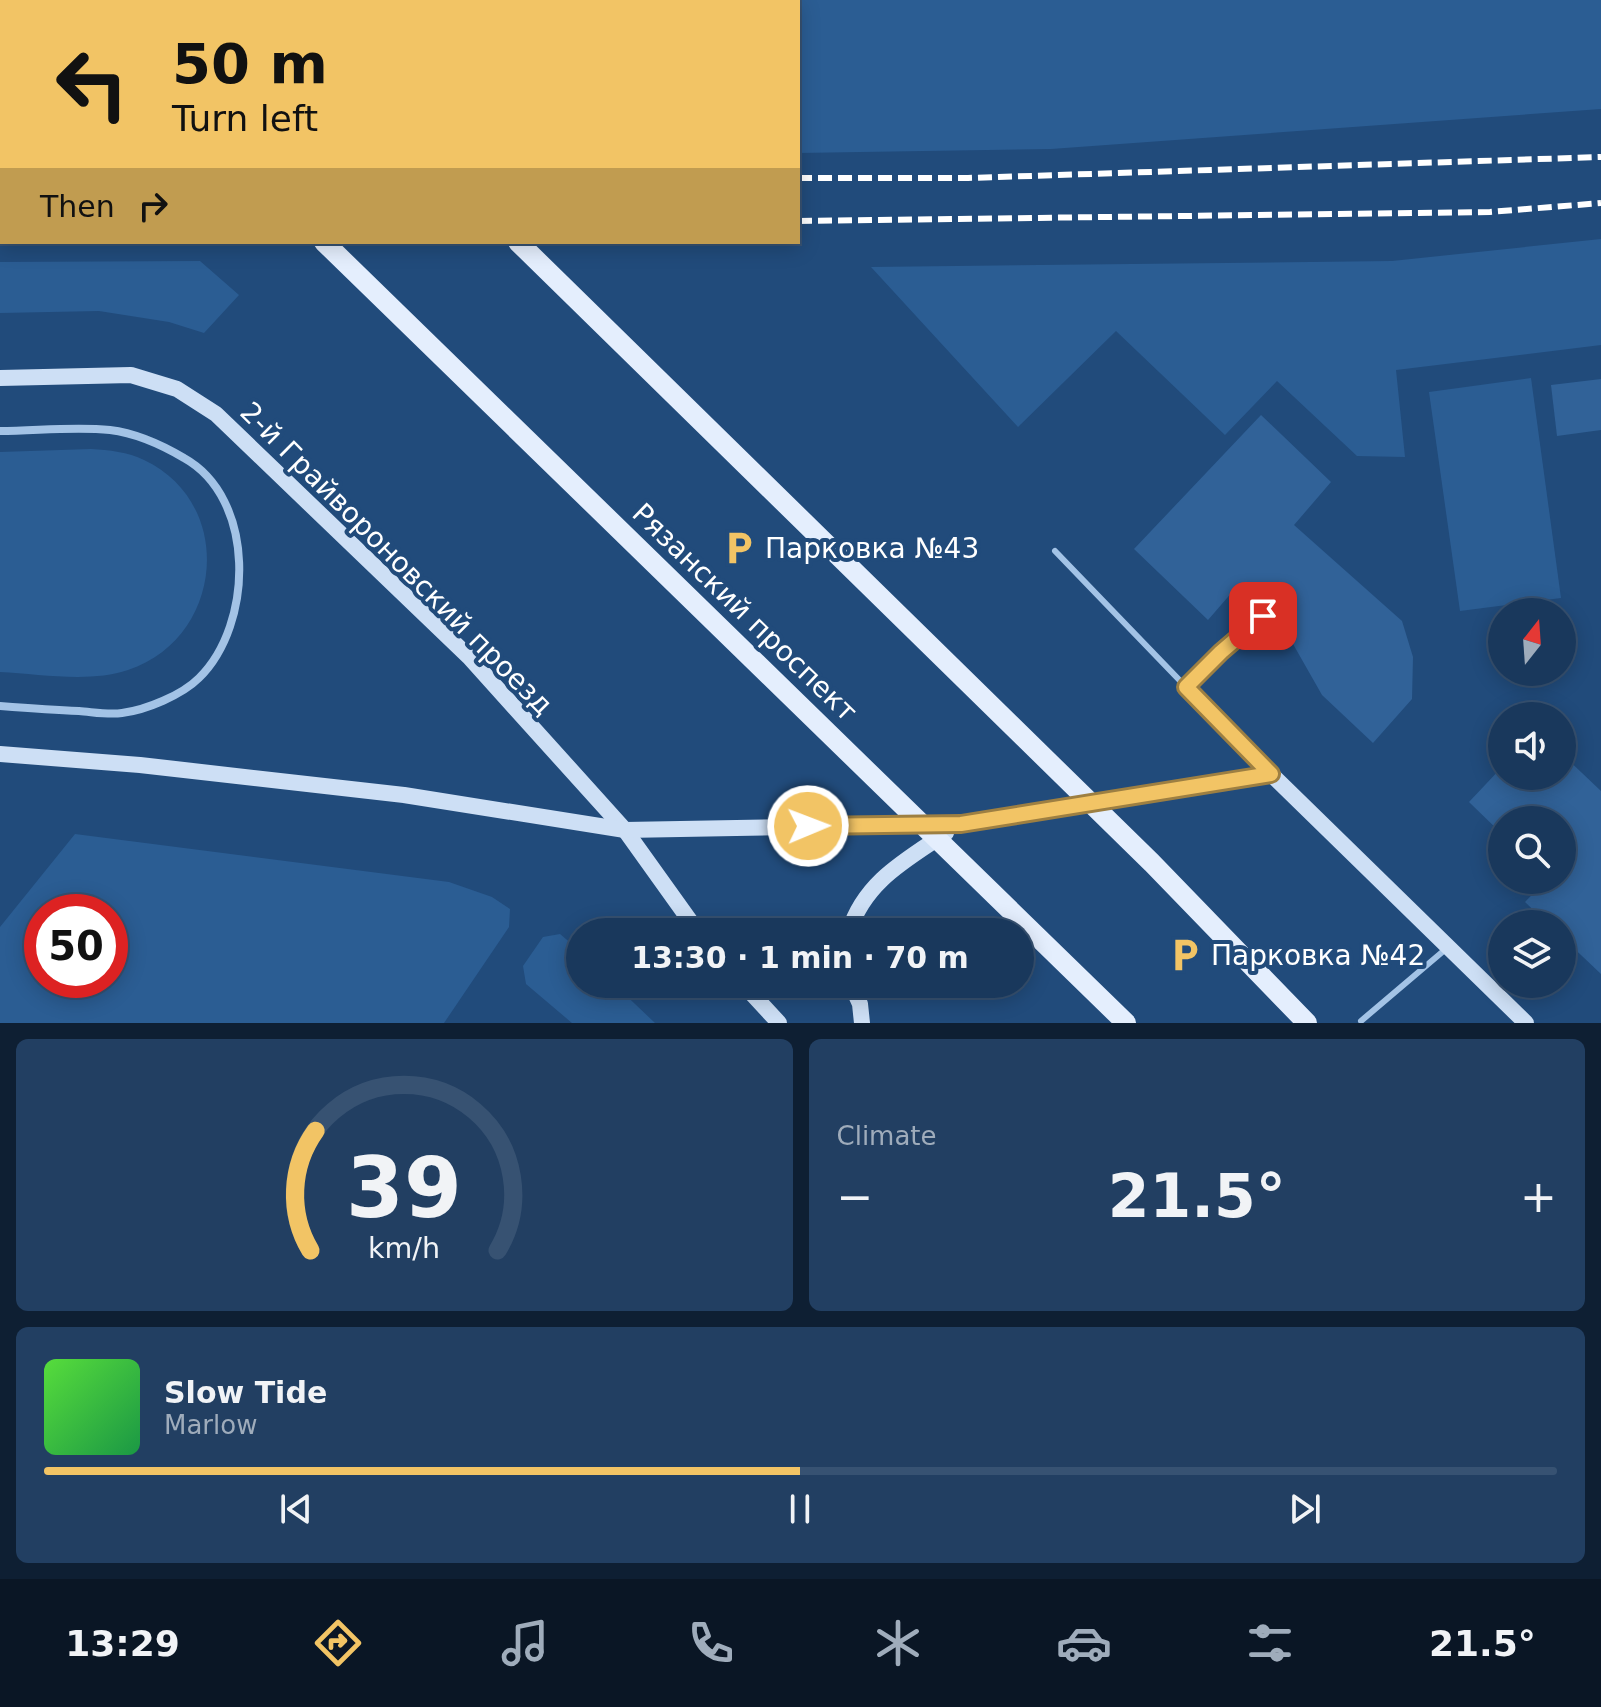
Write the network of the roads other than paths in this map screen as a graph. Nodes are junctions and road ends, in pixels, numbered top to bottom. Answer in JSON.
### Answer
{"nodes":[{"id":1,"x":326,"y":244,"type":"edge"},
{"id":2,"x":520,"y":244,"type":"edge"},
{"id":3,"x":0,"y":378,"type":"edge"},
{"id":4,"x":0,"y":431,"type":"edge"},
{"id":5,"x":1055,"y":551,"type":"dead end"},
{"id":6,"x":1263,"y":616,"type":"dead end"},
{"id":7,"x":1186,"y":687,"type":"junction"},
{"id":8,"x":0,"y":706,"type":"edge"},
{"id":9,"x":0,"y":754,"type":"edge"},
{"id":10,"x":1271,"y":774,"type":"junction"},
{"id":11,"x":961,"y":824,"type":"junction"},
{"id":12,"x":625,"y":830,"type":"junction"},
{"id":13,"x":688,"y":918,"type":"edge"},
{"id":14,"x":853,"y":918,"type":"edge"},
{"id":15,"x":1447,"y":948,"type":"junction"},
{"id":16,"x":756,"y":998,"type":"edge"},
{"id":17,"x":857,"y":998,"type":"edge"},
{"id":18,"x":1361,"y":1021,"type":"dead end"},
{"id":19,"x":779,"y":1023,"type":"edge"},
{"id":20,"x":862,"y":1023,"type":"edge"},
{"id":21,"x":1126,"y":1023,"type":"edge"},
{"id":22,"x":1307,"y":1023,"type":"edge"},
{"id":23,"x":1526,"y":1023,"type":"edge"}],
"edges":[{"from":1,"to":21,"type":"main road","name":"Рязанский проспект","bridge":true},
{"from":2,"to":22,"type":"main road","bridge":true},
{"from":3,"to":12,"type":"main road","name":"2-й Грайвороновский проезд"},
{"from":4,"to":8,"type":"street"},
{"from":5,"to":7,"type":"lane"},
{"from":6,"to":7,"type":"lane"},
{"from":7,"to":10,"type":"lane"},
{"from":9,"to":12,"type":"main road"},
{"from":10,"to":11,"type":"main road"},
{"from":10,"to":15,"type":"main road"},
{"from":11,"to":12,"type":"main road"},
{"from":11,"to":14,"type":"main road"},
{"from":12,"to":13,"type":"main road","name":"2-й Грайвороновский проезд"},
{"from":15,"to":18,"type":"lane"},
{"from":15,"to":23,"type":"main road"},
{"from":16,"to":19,"type":"main road"},
{"from":17,"to":20,"type":"main road"}]}
